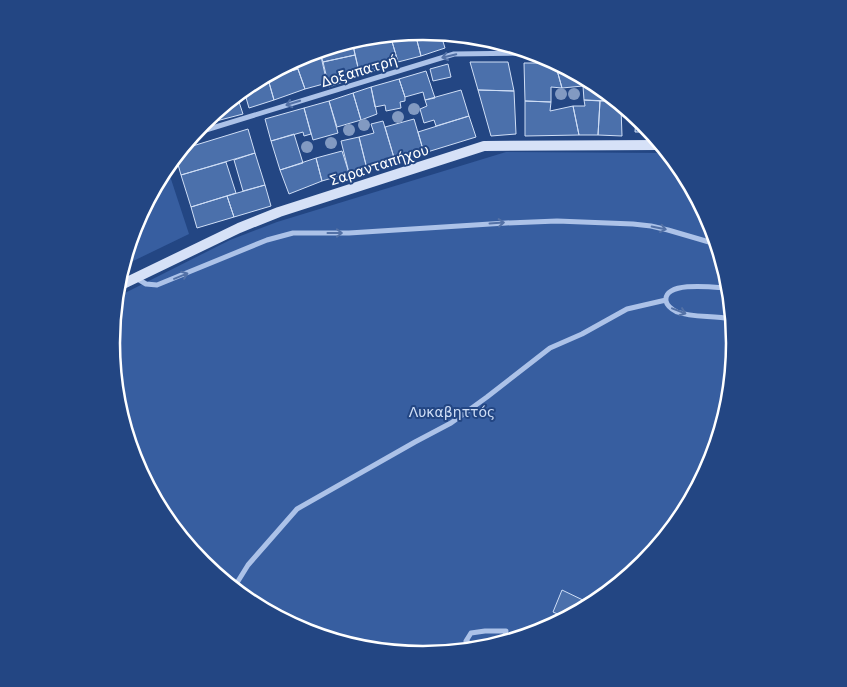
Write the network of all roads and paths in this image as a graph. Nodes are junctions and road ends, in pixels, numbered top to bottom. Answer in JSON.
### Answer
{"nodes":[{"id":1,"x":512,"y":53,"type":"edge"},
{"id":2,"x":209,"y":129,"type":"edge"},
{"id":3,"x":654,"y":145,"type":"edge"},
{"id":4,"x":710,"y":242,"type":"edge"},
{"id":5,"x":136,"y":277,"type":"junction"},
{"id":6,"x":126,"y":282,"type":"edge"},
{"id":7,"x":722,"y":288,"type":"edge"},
{"id":8,"x":666,"y":300,"type":"junction"},
{"id":9,"x":725,"y":318,"type":"edge"},
{"id":10,"x":237,"y":583,"type":"edge"},
{"id":11,"x":505,"y":636,"type":"edge"},
{"id":12,"x":469,"y":643,"type":"edge"}],
"edges":[{"from":1,"to":2,"type":"street","name":"Δοξαπατρή","one_way":true},
{"from":3,"to":5,"type":"street","name":"Σαρανταπήχου"},
{"from":5,"to":4,"type":"street","one_way":true},
{"from":5,"to":6,"type":"street","name":"Σαρανταπήχου"},
{"from":7,"to":8,"type":"street"},
{"from":8,"to":9,"type":"street","one_way":true},
{"from":8,"to":10,"type":"street"},
{"from":11,"to":12,"type":"street"}]}
